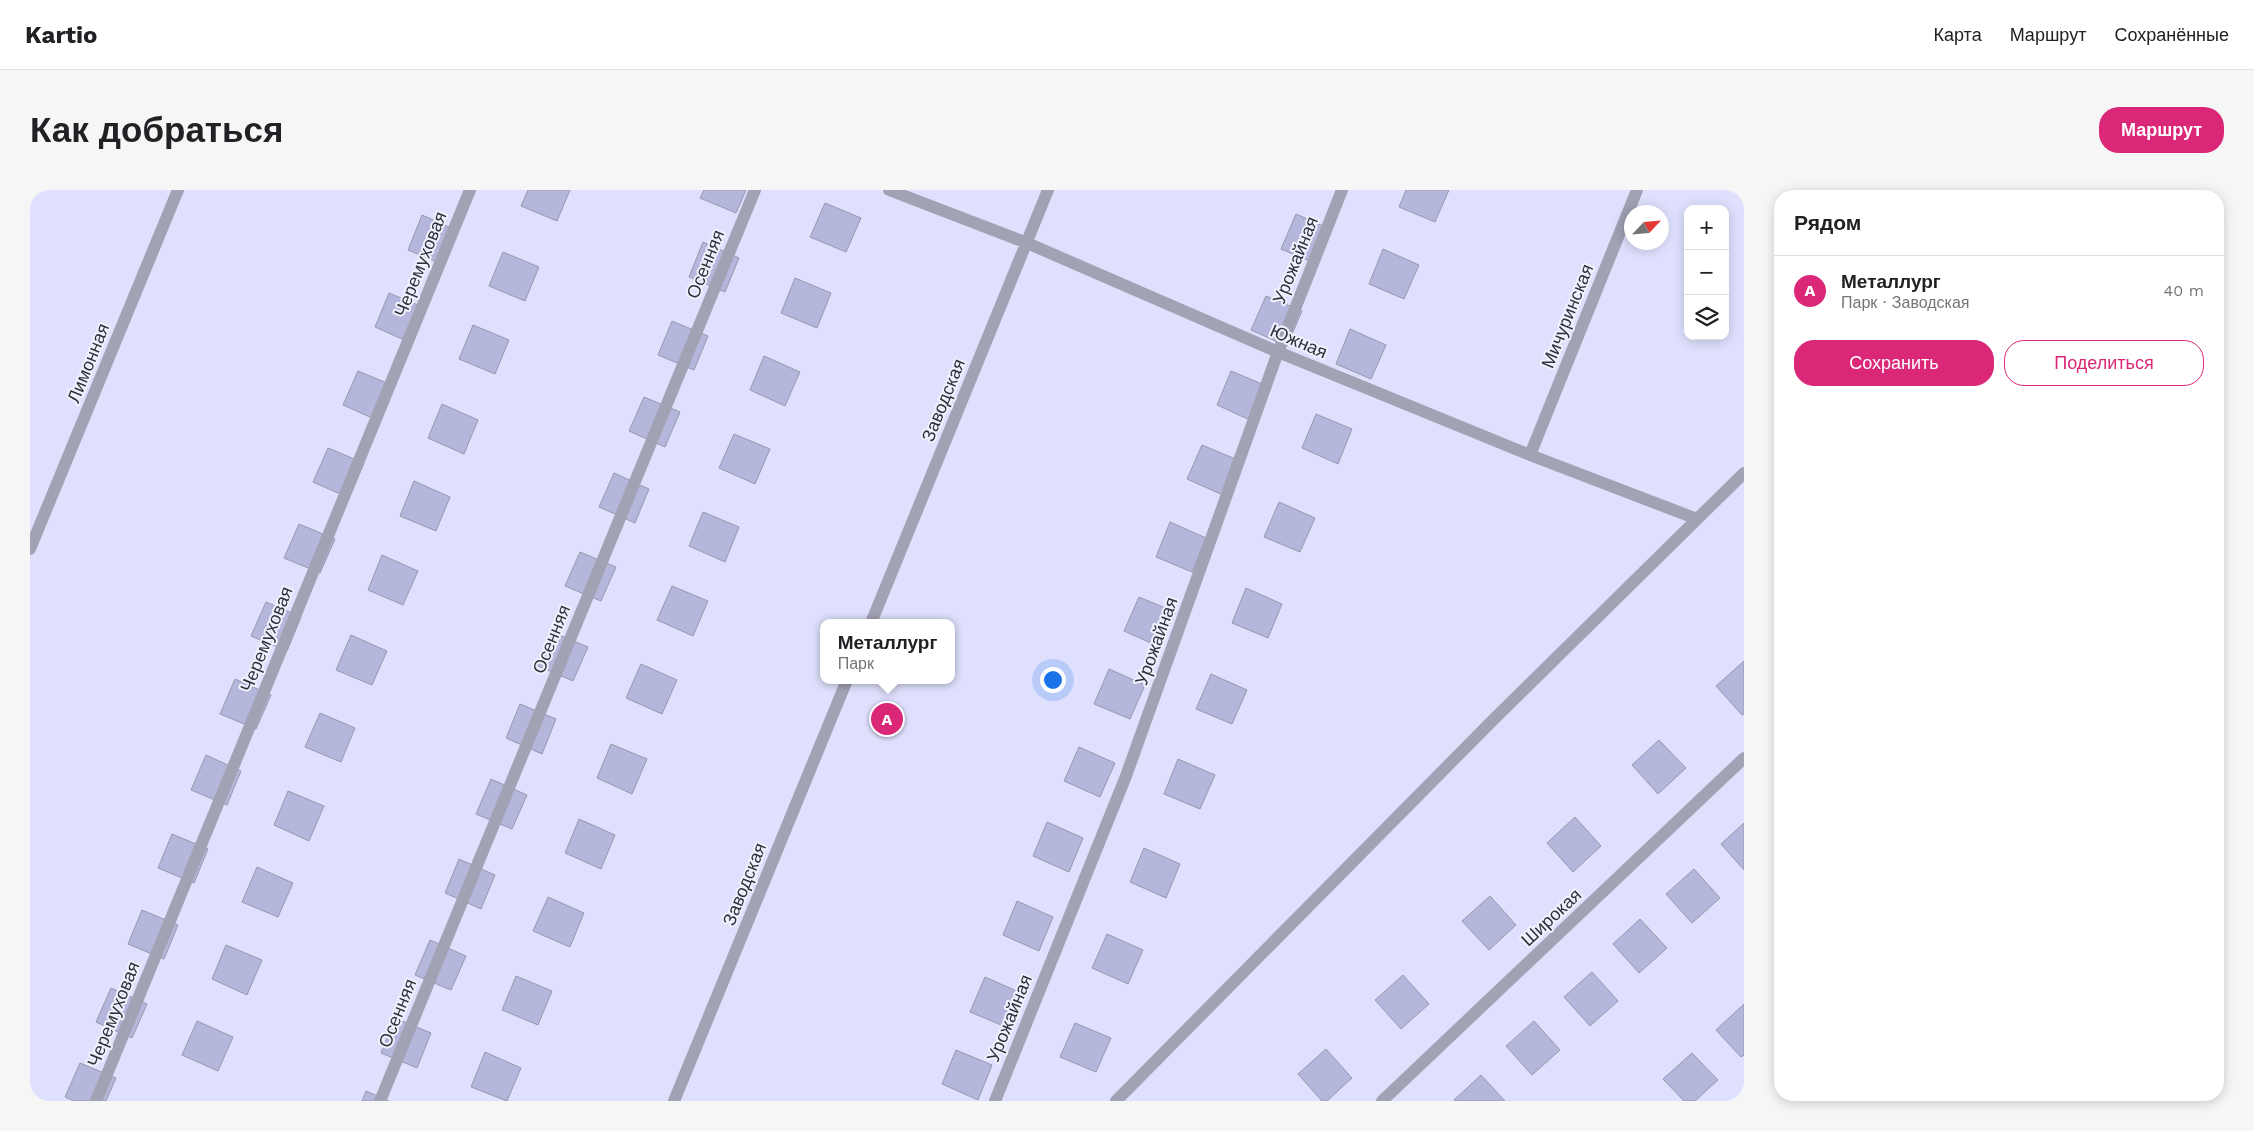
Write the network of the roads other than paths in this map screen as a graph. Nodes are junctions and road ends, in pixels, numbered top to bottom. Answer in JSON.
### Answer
{"nodes":[{"id":1,"x":178,"y":190,"type":"edge"},
{"id":2,"x":470,"y":190,"type":"edge"},
{"id":3,"x":755,"y":190,"type":"edge"},
{"id":4,"x":889,"y":190,"type":"edge"},
{"id":5,"x":1048,"y":190,"type":"edge"},
{"id":6,"x":1342,"y":190,"type":"edge"},
{"id":7,"x":1637,"y":190,"type":"edge"},
{"id":8,"x":1027,"y":243,"type":"junction"},
{"id":9,"x":1278,"y":352,"type":"junction"},
{"id":10,"x":1530,"y":455,"type":"junction"},
{"id":11,"x":1744,"y":473,"type":"edge"},
{"id":12,"x":1697,"y":519,"type":"junction"},
{"id":13,"x":30,"y":549,"type":"edge"},
{"id":14,"x":873,"y":619,"type":"edge"},
{"id":15,"x":845,"y":684,"type":"edge"},
{"id":16,"x":1744,"y":758,"type":"edge"},
{"id":17,"x":96,"y":1101,"type":"edge"},
{"id":18,"x":380,"y":1101,"type":"edge"},
{"id":19,"x":674,"y":1101,"type":"edge"},
{"id":20,"x":995,"y":1101,"type":"edge"},
{"id":21,"x":1116,"y":1101,"type":"edge"},
{"id":22,"x":1382,"y":1101,"type":"edge"}],
"edges":[{"from":1,"to":13,"type":"street","name":"Лимонная"},
{"from":2,"to":17,"type":"street","name":"Черемуховая"},
{"from":3,"to":18,"type":"street","name":"Осенняя"},
{"from":4,"to":8,"type":"street","name":"Южная"},
{"from":5,"to":8,"type":"street","name":"Заводская"},
{"from":6,"to":9,"type":"street","name":"Урожайная"},
{"from":7,"to":10,"type":"street","name":"Мичуринская"},
{"from":8,"to":9,"type":"street","name":"Южная"},
{"from":8,"to":14,"type":"street","name":"Заводская"},
{"from":9,"to":10,"type":"street","name":"Южная"},
{"from":9,"to":20,"type":"street","name":"Урожайная"},
{"from":10,"to":12,"type":"street","name":"Южная"},
{"from":11,"to":12,"type":"street"},
{"from":12,"to":21,"type":"street"},
{"from":15,"to":19,"type":"street","name":"Заводская"},
{"from":16,"to":22,"type":"street","name":"Широкая"}]}
